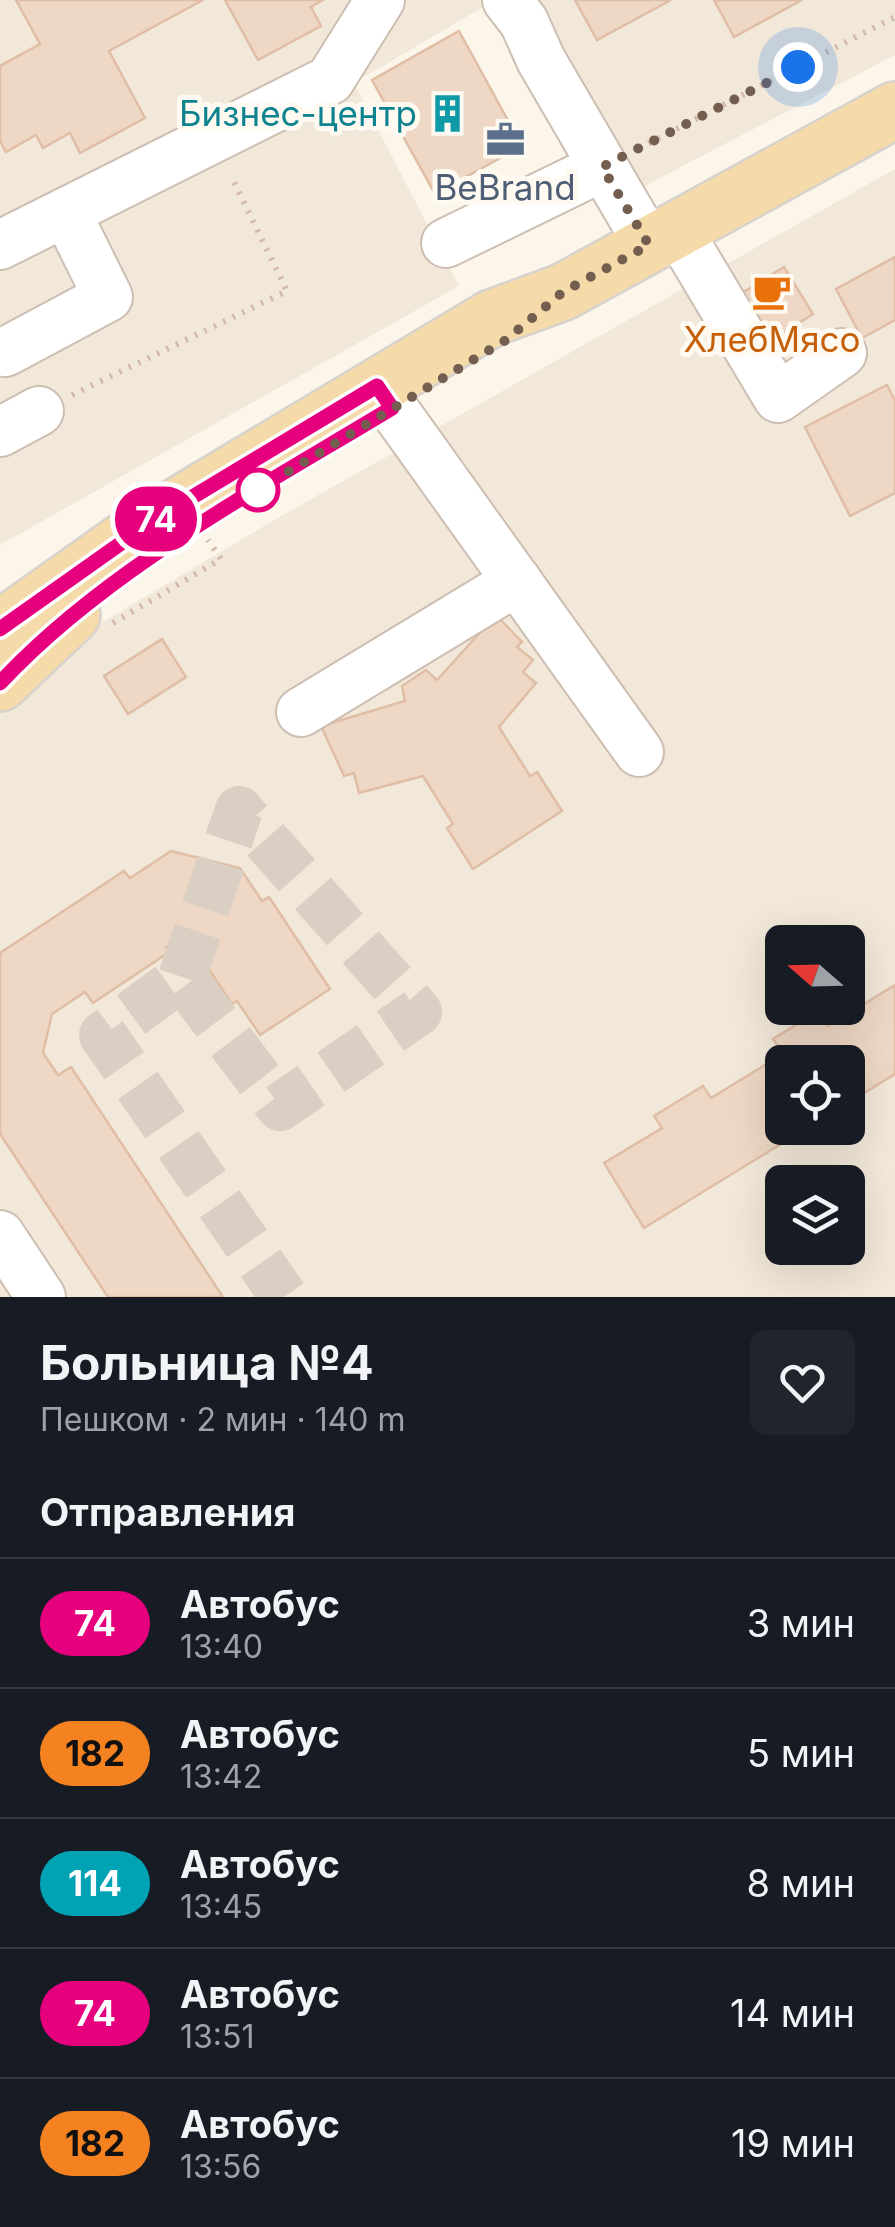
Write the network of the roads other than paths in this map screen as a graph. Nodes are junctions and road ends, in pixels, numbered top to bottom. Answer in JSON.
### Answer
{"nodes":[{"id":1,"x":380,"y":0,"type":"edge"},
{"id":2,"x":507,"y":0,"type":"edge"},
{"id":3,"x":895,"y":110,"type":"edge"},
{"id":4,"x":602,"y":167,"type":"junction"},
{"id":5,"x":66,"y":212,"type":"junction"},
{"id":6,"x":663,"y":237,"type":"junction"},
{"id":7,"x":446,"y":243,"type":"dead end"},
{"id":8,"x":0,"y":245,"type":"edge"},
{"id":9,"x":5,"y":352,"type":"dead end"},
{"id":10,"x":842,"y":353,"type":"dead end"},
{"id":11,"x":385,"y":397,"type":"junction"},
{"id":12,"x":516,"y":582,"type":"junction"},
{"id":13,"x":0,"y":629,"type":"edge"},
{"id":14,"x":0,"y":683,"type":"edge"},
{"id":15,"x":301,"y":712,"type":"dead end"},
{"id":16,"x":639,"y":752,"type":"dead end"},
{"id":17,"x":0,"y":1235,"type":"edge"},
{"id":18,"x":41,"y":1297,"type":"edge"}],
"edges":[{"from":1,"to":5,"type":"lane"},
{"from":2,"to":4,"type":"lane"},
{"from":3,"to":6,"type":"main road"},
{"from":4,"to":6,"type":"lane"},
{"from":4,"to":7,"type":"lane"},
{"from":5,"to":8,"type":"lane"},
{"from":5,"to":9,"type":"lane"},
{"from":6,"to":10,"type":"lane"},
{"from":6,"to":11,"type":"main road"},
{"from":11,"to":12,"type":"lane"},
{"from":11,"to":13,"type":"main road"},
{"from":11,"to":14,"type":"main road"},
{"from":12,"to":15,"type":"lane"},
{"from":12,"to":16,"type":"lane"},
{"from":17,"to":18,"type":"lane"}]}
